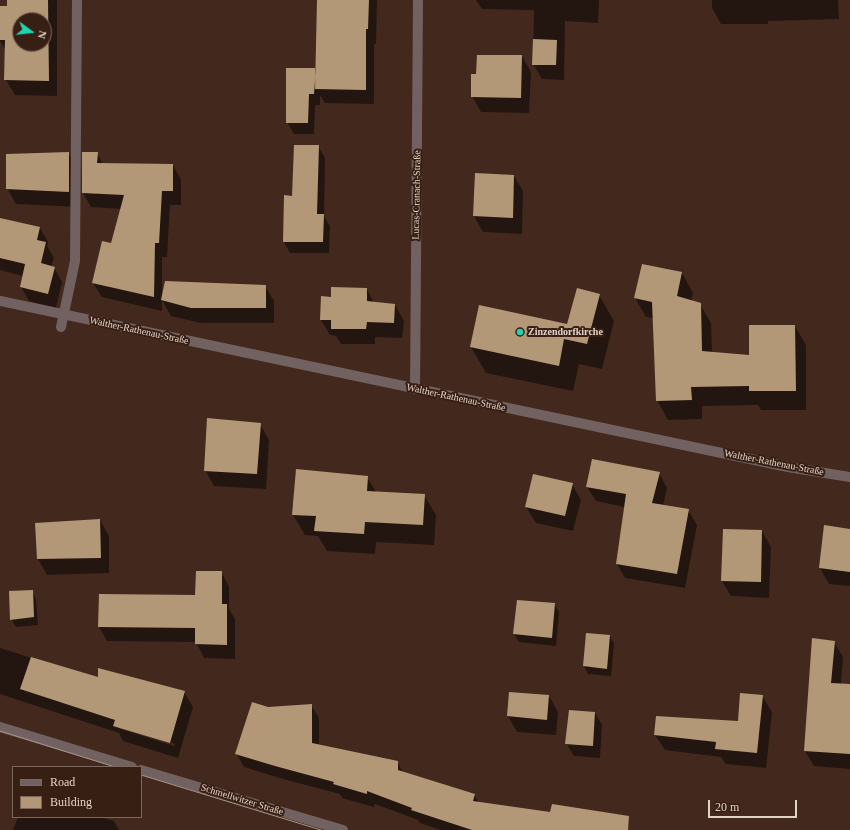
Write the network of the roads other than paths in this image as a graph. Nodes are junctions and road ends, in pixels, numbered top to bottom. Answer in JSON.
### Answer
{"nodes":[{"id":1,"x":77,"y":0,"type":"edge"},
{"id":2,"x":418,"y":0,"type":"edge"},
{"id":3,"x":0,"y":301,"type":"edge"},
{"id":4,"x":63,"y":314,"type":"junction"},
{"id":5,"x":61,"y":327,"type":"dead end"},
{"id":6,"x":415,"y":389,"type":"junction"},
{"id":7,"x":850,"y":477,"type":"edge"},
{"id":8,"x":0,"y":727,"type":"edge"},
{"id":9,"x":129,"y":766,"type":"edge"},
{"id":10,"x":142,"y":770,"type":"edge"},
{"id":11,"x":343,"y":830,"type":"edge"}],
"edges":[{"from":1,"to":4,"type":"street"},
{"from":2,"to":6,"type":"street","name":"Lucas-Cranach-Straße"},
{"from":3,"to":4,"type":"street","name":"Walther-Rathenau-Straße"},
{"from":4,"to":5,"type":"street"},
{"from":4,"to":6,"type":"street","name":"Walther-Rathenau-Straße"},
{"from":6,"to":7,"type":"street","name":"Walther-Rathenau-Straße"},
{"from":8,"to":9,"type":"street"},
{"from":10,"to":11,"type":"street","name":"Schmellwitzer Straße"}]}
